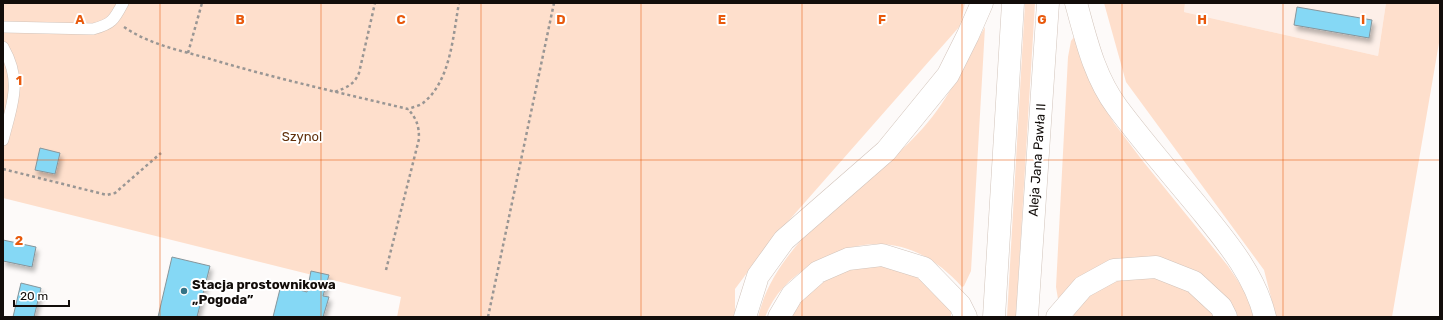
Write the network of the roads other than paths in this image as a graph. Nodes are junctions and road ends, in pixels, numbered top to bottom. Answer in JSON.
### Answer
{"nodes":[{"id":1,"x":123,"y":3,"type":"edge"},
{"id":2,"x":982,"y":3,"type":"edge"},
{"id":3,"x":1014,"y":3,"type":"edge"},
{"id":4,"x":1048,"y":3,"type":"edge"},
{"id":5,"x":1076,"y":3,"type":"edge"},
{"id":6,"x":3,"y":27,"type":"edge"},
{"id":7,"x":3,"y":47,"type":"edge"},
{"id":8,"x":3,"y":140,"type":"edge"},
{"id":9,"x":745,"y":317,"type":"edge"},
{"id":10,"x":779,"y":317,"type":"edge"},
{"id":11,"x":966,"y":317,"type":"edge"},
{"id":12,"x":994,"y":317,"type":"edge"},
{"id":13,"x":1027,"y":317,"type":"edge"},
{"id":14,"x":1057,"y":317,"type":"edge"},
{"id":15,"x":1226,"y":317,"type":"edge"},
{"id":16,"x":1265,"y":317,"type":"edge"}],
"edges":[{"from":1,"to":6,"type":"lane"},
{"from":2,"to":9,"type":"main road"},
{"from":3,"to":12,"type":"main road"},
{"from":4,"to":13,"type":"main road","name":"Aleja Jana Pawła II"},
{"from":5,"to":16,"type":"main road"},
{"from":7,"to":8,"type":"lane"},
{"from":10,"to":11,"type":"main road"},
{"from":14,"to":15,"type":"main road"}]}
